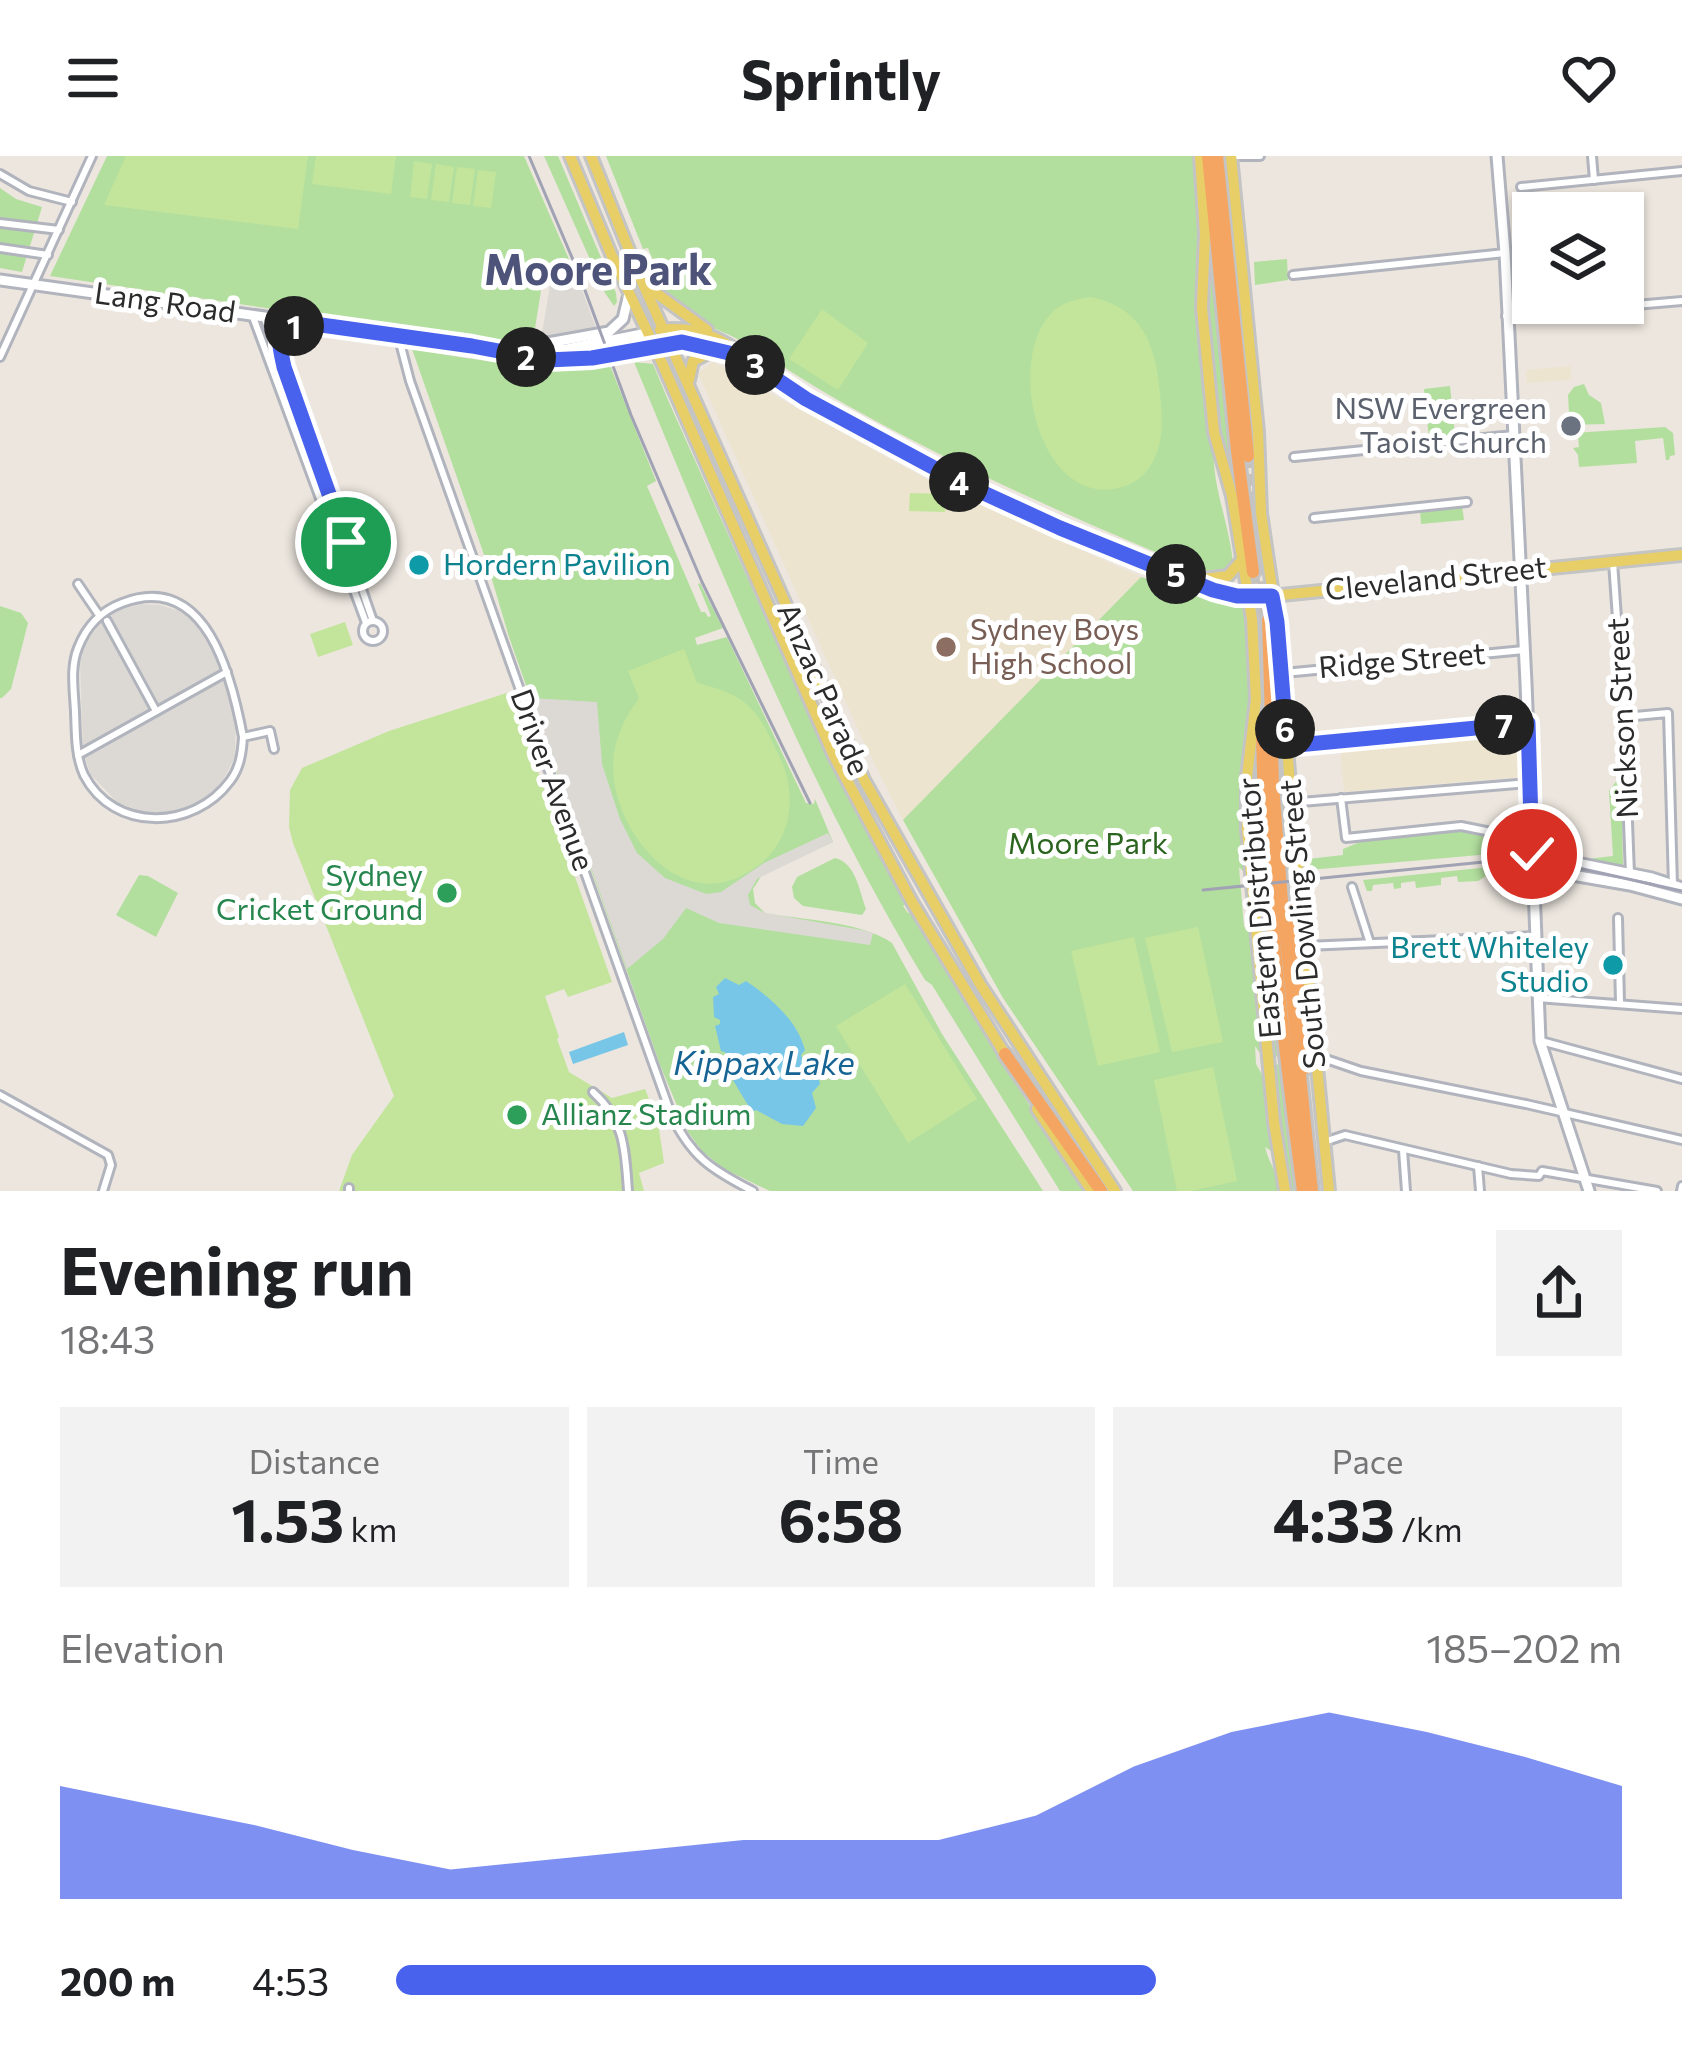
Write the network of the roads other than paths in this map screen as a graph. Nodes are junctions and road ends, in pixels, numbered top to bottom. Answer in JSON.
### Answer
{"nodes":[{"id":1,"x":92,"y":156,"type":"edge"},
{"id":2,"x":570,"y":156,"type":"edge"},
{"id":3,"x":591,"y":156,"type":"edge"},
{"id":4,"x":1209,"y":156,"type":"edge"},
{"id":5,"x":1234,"y":156,"type":"edge"},
{"id":6,"x":1260,"y":156,"type":"edge"},
{"id":7,"x":1497,"y":156,"type":"edge"},
{"id":8,"x":1592,"y":156,"type":"edge"},
{"id":9,"x":1247,"y":157,"type":"edge"},
{"id":10,"x":1682,"y":171,"type":"edge"},
{"id":11,"x":1232,"y":172,"type":"junction"},
{"id":12,"x":0,"y":174,"type":"edge"},
{"id":13,"x":1594,"y":180,"type":"junction"},
{"id":14,"x":1521,"y":188,"type":"dead end"},
{"id":15,"x":72,"y":202,"type":"junction"},
{"id":16,"x":0,"y":223,"type":"edge"},
{"id":17,"x":59,"y":230,"type":"junction"},
{"id":18,"x":0,"y":248,"type":"edge"},
{"id":19,"x":1504,"y":253,"type":"junction"},
{"id":20,"x":48,"y":255,"type":"junction"},
{"id":21,"x":639,"y":274,"type":"junction"},
{"id":22,"x":1293,"y":275,"type":"dead end"},
{"id":23,"x":0,"y":280,"type":"edge"},
{"id":24,"x":34,"y":284,"type":"junction"},
{"id":25,"x":628,"y":294,"type":"junction"},
{"id":26,"x":1682,"y":301,"type":"edge"},
{"id":27,"x":258,"y":316,"type":"junction"},
{"id":28,"x":1506,"y":316,"type":"junction"},
{"id":29,"x":307,"y":323,"type":"junction"},
{"id":30,"x":663,"y":330,"type":"junction"},
{"id":31,"x":398,"y":335,"type":"junction"},
{"id":32,"x":720,"y":338,"type":"junction"},
{"id":33,"x":650,"y":339,"type":"junction"},
{"id":34,"x":669,"y":343,"type":"junction"},
{"id":35,"x":472,"y":346,"type":"junction"},
{"id":36,"x":514,"y":348,"type":"junction"},
{"id":37,"x":715,"y":351,"type":"junction"},
{"id":38,"x":742,"y":356,"type":"junction"},
{"id":39,"x":0,"y":357,"type":"edge"},
{"id":40,"x":284,"y":367,"type":"junction"},
{"id":41,"x":690,"y":388,"type":"junction"},
{"id":42,"x":1514,"y":435,"type":"junction"},
{"id":43,"x":1248,"y":456,"type":"tunnel mouth"},
{"id":44,"x":1294,"y":457,"type":"dead end"},
{"id":45,"x":1467,"y":502,"type":"dead end"},
{"id":46,"x":1314,"y":518,"type":"dead end"},
{"id":47,"x":1682,"y":555,"type":"edge"},
{"id":48,"x":1243,"y":558,"type":"junction"},
{"id":49,"x":1613,"y":562,"type":"junction"},
{"id":50,"x":1521,"y":571,"type":"junction"},
{"id":51,"x":1253,"y":572,"type":"tunnel mouth"},
{"id":52,"x":1191,"y":580,"type":"junction"},
{"id":53,"x":78,"y":584,"type":"dead end"},
{"id":54,"x":1249,"y":596,"type":"junction"},
{"id":55,"x":1272,"y":596,"type":"junction"},
{"id":56,"x":104,"y":618,"type":"junction"},
{"id":57,"x":1268,"y":620,"type":"tunnel mouth"},
{"id":58,"x":1524,"y":650,"type":"junction"},
{"id":59,"x":227,"y":672,"type":"junction"},
{"id":60,"x":1280,"y":673,"type":"junction"},
{"id":61,"x":156,"y":711,"type":"junction"},
{"id":62,"x":1624,"y":717,"type":"junction"},
{"id":63,"x":1528,"y":723,"type":"junction"},
{"id":64,"x":1262,"y":729,"type":"tunnel mouth"},
{"id":65,"x":243,"y":737,"type":"junction"},
{"id":66,"x":1287,"y":746,"type":"junction"},
{"id":67,"x":1670,"y":746,"type":"junction"},
{"id":68,"x":1682,"y":747,"type":"edge"},
{"id":69,"x":274,"y":749,"type":"dead end"},
{"id":70,"x":77,"y":755,"type":"junction"},
{"id":71,"x":1531,"y":783,"type":"junction"},
{"id":72,"x":1341,"y":799,"type":"junction"},
{"id":73,"x":1300,"y":802,"type":"dead end"},
{"id":74,"x":1532,"y":832,"type":"junction"},
{"id":75,"x":1532,"y":854,"type":"junction"},
{"id":76,"x":1532,"y":868,"type":"junction"},
{"id":77,"x":1630,"y":874,"type":"junction"},
{"id":78,"x":1352,"y":887,"type":"dead end"},
{"id":79,"x":1678,"y":887,"type":"edge"},
{"id":80,"x":1300,"y":894,"type":"junction"},
{"id":81,"x":1682,"y":899,"type":"edge"},
{"id":82,"x":1618,"y":918,"type":"dead end"},
{"id":83,"x":1535,"y":936,"type":"junction"},
{"id":84,"x":1370,"y":943,"type":"junction"},
{"id":85,"x":1306,"y":946,"type":"junction"},
{"id":86,"x":1537,"y":998,"type":"junction"},
{"id":87,"x":1620,"y":1003,"type":"junction"},
{"id":88,"x":1682,"y":1009,"type":"edge"},
{"id":89,"x":1540,"y":1041,"type":"junction"},
{"id":90,"x":1005,"y":1054,"type":"junction"},
{"id":91,"x":1320,"y":1057,"type":"dead end"},
{"id":92,"x":1682,"y":1079,"type":"edge"},
{"id":93,"x":593,"y":1092,"type":"dead end"},
{"id":94,"x":0,"y":1095,"type":"edge"},
{"id":95,"x":1303,"y":1099,"type":"junction"},
{"id":96,"x":1564,"y":1113,"type":"junction"},
{"id":97,"x":1682,"y":1140,"type":"edge"},
{"id":98,"x":1324,"y":1142,"type":"junction"},
{"id":99,"x":1403,"y":1150,"type":"junction"},
{"id":100,"x":1478,"y":1166,"type":"junction"},
{"id":101,"x":1539,"y":1176,"type":"junction"},
{"id":102,"x":1586,"y":1177,"type":"junction"},
{"id":103,"x":103,"y":1191,"type":"edge"},
{"id":104,"x":628,"y":1191,"type":"edge"},
{"id":105,"x":753,"y":1191,"type":"edge"},
{"id":106,"x":1092,"y":1191,"type":"edge"},
{"id":107,"x":1101,"y":1191,"type":"edge"},
{"id":108,"x":1115,"y":1191,"type":"edge"},
{"id":109,"x":1285,"y":1191,"type":"edge"},
{"id":110,"x":1303,"y":1191,"type":"edge"},
{"id":111,"x":1312,"y":1191,"type":"edge"},
{"id":112,"x":1329,"y":1191,"type":"edge"},
{"id":113,"x":1406,"y":1191,"type":"edge"},
{"id":114,"x":1480,"y":1191,"type":"edge"},
{"id":115,"x":1536,"y":1191,"type":"edge"},
{"id":116,"x":1589,"y":1191,"type":"edge"},
{"id":117,"x":1657,"y":1191,"type":"edge"}],
"edges":[{"from":1,"to":15,"type":"street"},
{"from":2,"to":25,"type":"main road","name":"Anzac Parade"},
{"from":3,"to":21,"type":"main road","name":"Anzac Parade"},
{"from":4,"to":43,"type":"highway"},
{"from":4,"to":48,"type":"main road","name":"South Dowling Street"},
{"from":4,"to":51,"type":"highway"},
{"from":5,"to":9,"type":"street"},
{"from":5,"to":11,"type":"main road","name":"South Dowling Street"},
{"from":6,"to":9,"type":"street"},
{"from":7,"to":19,"type":"street"},
{"from":8,"to":13,"type":"street"},
{"from":9,"to":11,"type":"street"},
{"from":10,"to":13,"type":"street"},
{"from":11,"to":55,"type":"main road","name":"South Dowling Street"},
{"from":12,"to":15,"type":"street"},
{"from":13,"to":14,"type":"street"},
{"from":15,"to":17,"type":"street"},
{"from":16,"to":17,"type":"street"},
{"from":17,"to":20,"type":"street"},
{"from":18,"to":20,"type":"street"},
{"from":19,"to":22,"type":"street"},
{"from":19,"to":28,"type":"street"},
{"from":20,"to":24,"type":"street"},
{"from":21,"to":30,"type":"main road","name":"Anzac Parade"},
{"from":21,"to":32,"type":"main road","name":"Cleveland Street"},
{"from":23,"to":24,"type":"street","name":"Lang Road"},
{"from":24,"to":27,"type":"street","name":"Lang Road"},
{"from":24,"to":39,"type":"street"},
{"from":25,"to":33,"type":"main road","name":"Anzac Parade"},
{"from":25,"to":36,"type":"street"},
{"from":26,"to":28,"type":"street"},
{"from":27,"to":29,"type":"street","name":"Lang Road"},
{"from":27,"to":40,"type":"street"},
{"from":27,"to":40,"type":"street"},
{"from":28,"to":42,"type":"street"},
{"from":29,"to":31,"type":"street","name":"Lang Road"},
{"from":29,"to":40,"type":"street"},
{"from":30,"to":32,"type":"main road"},
{"from":30,"to":33,"type":"main road"},
{"from":30,"to":34,"type":"main road","name":"Anzac Parade"},
{"from":31,"to":35,"type":"street","name":"Lang Road"},
{"from":31,"to":105,"type":"street","name":"Driver Avenue"},
{"from":32,"to":38,"type":"main road","name":"Cleveland Street"},
{"from":33,"to":34,"type":"main road","name":"Cleveland Street"},
{"from":33,"to":35,"type":"street","name":"Lang Road"},
{"from":33,"to":36,"type":"street","name":"Lang Road"},
{"from":33,"to":90,"type":"main road","name":"Anzac Parade"},
{"from":34,"to":37,"type":"main road","name":"Cleveland Street"},
{"from":34,"to":41,"type":"main road","name":"Anzac Parade"},
{"from":35,"to":36,"type":"street","name":"Lang Road"},
{"from":37,"to":38,"type":"main road","name":"Cleveland Street"},
{"from":37,"to":41,"type":"main road"},
{"from":38,"to":52,"type":"main road","name":"Cleveland Street"},
{"from":41,"to":108,"type":"main road","name":"Anzac Parade"},
{"from":42,"to":44,"type":"street"},
{"from":42,"to":50,"type":"street"},
{"from":45,"to":46,"type":"street"},
{"from":47,"to":49,"type":"main road","name":"Cleveland Street"},
{"from":48,"to":52,"type":"main road"},
{"from":48,"to":54,"type":"main road","name":"South Dowling Street"},
{"from":49,"to":50,"type":"main road","name":"Cleveland Street"},
{"from":49,"to":62,"type":"street","name":"Nickson Street"},
{"from":50,"to":55,"type":"main road","name":"Cleveland Street"},
{"from":50,"to":58,"type":"street"},
{"from":52,"to":54,"type":"main road","name":"Cleveland Street"},
{"from":53,"to":56,"type":"street"},
{"from":54,"to":55,"type":"main road","name":"Cleveland Street"},
{"from":54,"to":109,"type":"main road","name":"South Dowling Street"},
{"from":55,"to":60,"type":"main road","name":"South Dowling Street"},
{"from":56,"to":59,"type":"street"},
{"from":56,"to":61,"type":"street"},
{"from":56,"to":70,"type":"street"},
{"from":57,"to":95,"type":"highway","name":"Eastern Distributor"},
{"from":58,"to":60,"type":"street","name":"Ridge Street"},
{"from":58,"to":63,"type":"street"},
{"from":59,"to":61,"type":"street"},
{"from":59,"to":65,"type":"street"},
{"from":60,"to":66,"type":"main road","name":"South Dowling Street"},
{"from":61,"to":70,"type":"street"},
{"from":62,"to":67,"type":"street"},
{"from":62,"to":77,"type":"street","name":"Nickson Street"},
{"from":63,"to":66,"type":"street"},
{"from":63,"to":71,"type":"street"},
{"from":64,"to":110,"type":"highway","name":"Eastern Distributor"},
{"from":65,"to":69,"type":"street"},
{"from":65,"to":70,"type":"street"},
{"from":66,"to":80,"type":"main road","name":"South Dowling Street"},
{"from":67,"to":68,"type":"street"},
{"from":67,"to":79,"type":"street"},
{"from":71,"to":72,"type":"street"},
{"from":71,"to":74,"type":"street"},
{"from":72,"to":73,"type":"street"},
{"from":72,"to":74,"type":"street"},
{"from":74,"to":75,"type":"street"},
{"from":75,"to":76,"type":"street"},
{"from":75,"to":77,"type":"street"},
{"from":76,"to":81,"type":"street"},
{"from":76,"to":83,"type":"street"},
{"from":77,"to":79,"type":"street"},
{"from":78,"to":84,"type":"street"},
{"from":80,"to":85,"type":"main road","name":"South Dowling Street"},
{"from":80,"to":95,"type":"highway"},
{"from":82,"to":87,"type":"street"},
{"from":83,"to":84,"type":"street"},
{"from":83,"to":86,"type":"street"},
{"from":84,"to":85,"type":"street"},
{"from":85,"to":98,"type":"main road","name":"South Dowling Street"},
{"from":86,"to":87,"type":"street"},
{"from":86,"to":89,"type":"street"},
{"from":87,"to":88,"type":"street"},
{"from":89,"to":92,"type":"street"},
{"from":89,"to":96,"type":"street"},
{"from":90,"to":106,"type":"main road","name":"Anzac Parade"},
{"from":90,"to":107,"type":"highway"},
{"from":91,"to":96,"type":"street"},
{"from":93,"to":104,"type":"street"},
{"from":94,"to":103,"type":"street"},
{"from":95,"to":111,"type":"highway","name":"Eastern Distributor"},
{"from":96,"to":97,"type":"street"},
{"from":96,"to":102,"type":"street"},
{"from":98,"to":99,"type":"street"},
{"from":98,"to":112,"type":"main road","name":"South Dowling Street"},
{"from":99,"to":100,"type":"street"},
{"from":99,"to":113,"type":"street"},
{"from":100,"to":101,"type":"street"},
{"from":100,"to":114,"type":"street"},
{"from":101,"to":102,"type":"street"},
{"from":101,"to":115,"type":"street"},
{"from":102,"to":116,"type":"street"},
{"from":102,"to":117,"type":"street"}]}
